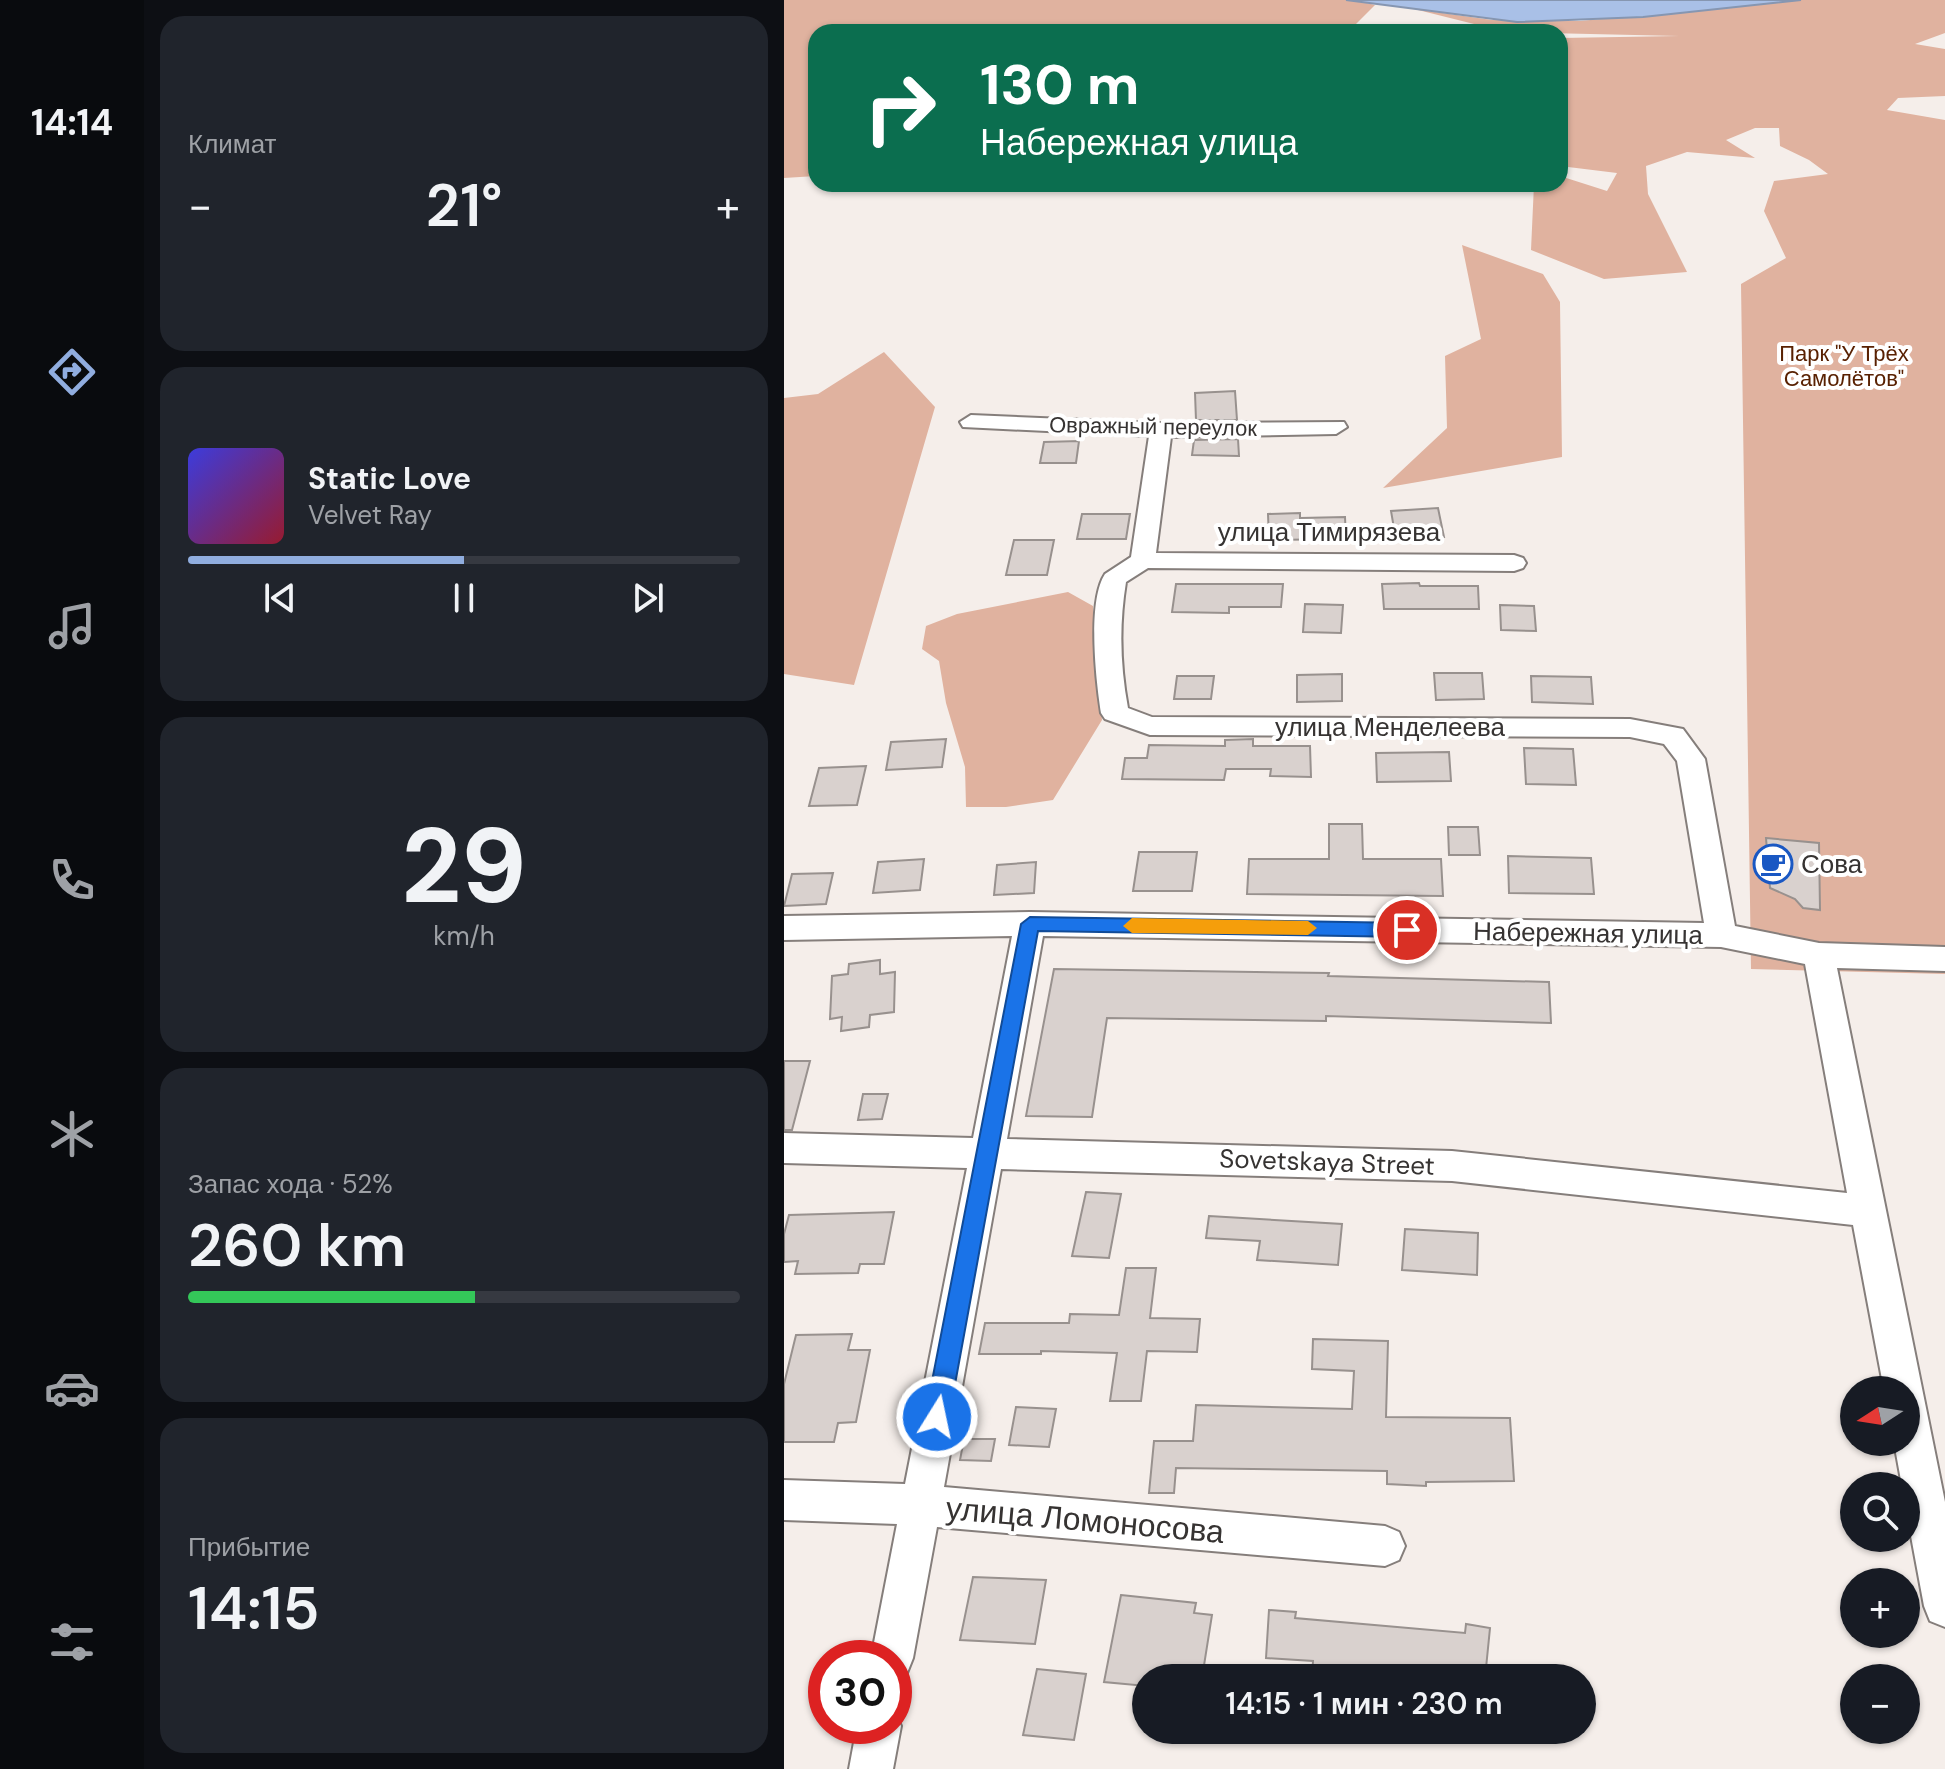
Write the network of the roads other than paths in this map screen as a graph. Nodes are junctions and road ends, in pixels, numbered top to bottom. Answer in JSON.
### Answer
{"nodes":[{"id":1,"x":971,"y":422,"type":"dead end"},
{"id":2,"x":1336,"y":427,"type":"dead end"},
{"id":3,"x":1161,"y":430,"type":"junction"},
{"id":4,"x":1143,"y":560,"type":"junction"},
{"id":5,"x":1514,"y":563,"type":"dead end"},
{"id":6,"x":1030,"y":924,"type":"junction"},
{"id":7,"x":784,"y":928,"type":"edge"},
{"id":8,"x":1721,"y":935,"type":"junction"},
{"id":9,"x":1819,"y":955,"type":"junction"},
{"id":10,"x":1945,"y":959,"type":"edge"},
{"id":11,"x":784,"y":1148,"type":"edge"},
{"id":12,"x":986,"y":1152,"type":"junction"},
{"id":13,"x":1868,"y":1211,"type":"junction"},
{"id":14,"x":1900,"y":1376,"type":"edge"},
{"id":15,"x":1916,"y":1456,"type":"edge"},
{"id":16,"x":784,"y":1500,"type":"edge"},
{"id":17,"x":921,"y":1505,"type":"junction"},
{"id":18,"x":1385,"y":1546,"type":"dead end"},
{"id":19,"x":1945,"y":1606,"type":"edge"},
{"id":20,"x":895,"y":1640,"type":"edge"},
{"id":21,"x":876,"y":1744,"type":"edge"},
{"id":22,"x":871,"y":1769,"type":"edge"}],
"edges":[{"from":1,"to":3,"type":"street","name":"Овражный переулок"},
{"from":2,"to":3,"type":"street","name":"Овражный переулок"},
{"from":3,"to":4,"type":"street"},
{"from":4,"to":5,"type":"street","name":"улица Тимирязева"},
{"from":4,"to":8,"type":"street","name":"улица Менделеева"},
{"from":6,"to":7,"type":"street","name":"Набережная улица"},
{"from":6,"to":8,"type":"street","name":"Набережная улица"},
{"from":6,"to":12,"type":"street"},
{"from":8,"to":9,"type":"street","name":"Набережная улица"},
{"from":9,"to":10,"type":"street","name":"Набережная улица"},
{"from":9,"to":13,"type":"street"},
{"from":11,"to":12,"type":"street","name":"Sovetskaya Street"},
{"from":12,"to":13,"type":"street","name":"Sovetskaya Street"},
{"from":12,"to":17,"type":"street"},
{"from":13,"to":14,"type":"street"},
{"from":15,"to":19,"type":"street"},
{"from":16,"to":17,"type":"street","name":"улица Ломоносова"},
{"from":17,"to":18,"type":"street","name":"улица Ломоносова"},
{"from":17,"to":20,"type":"street"},
{"from":21,"to":22,"type":"street"}]}
